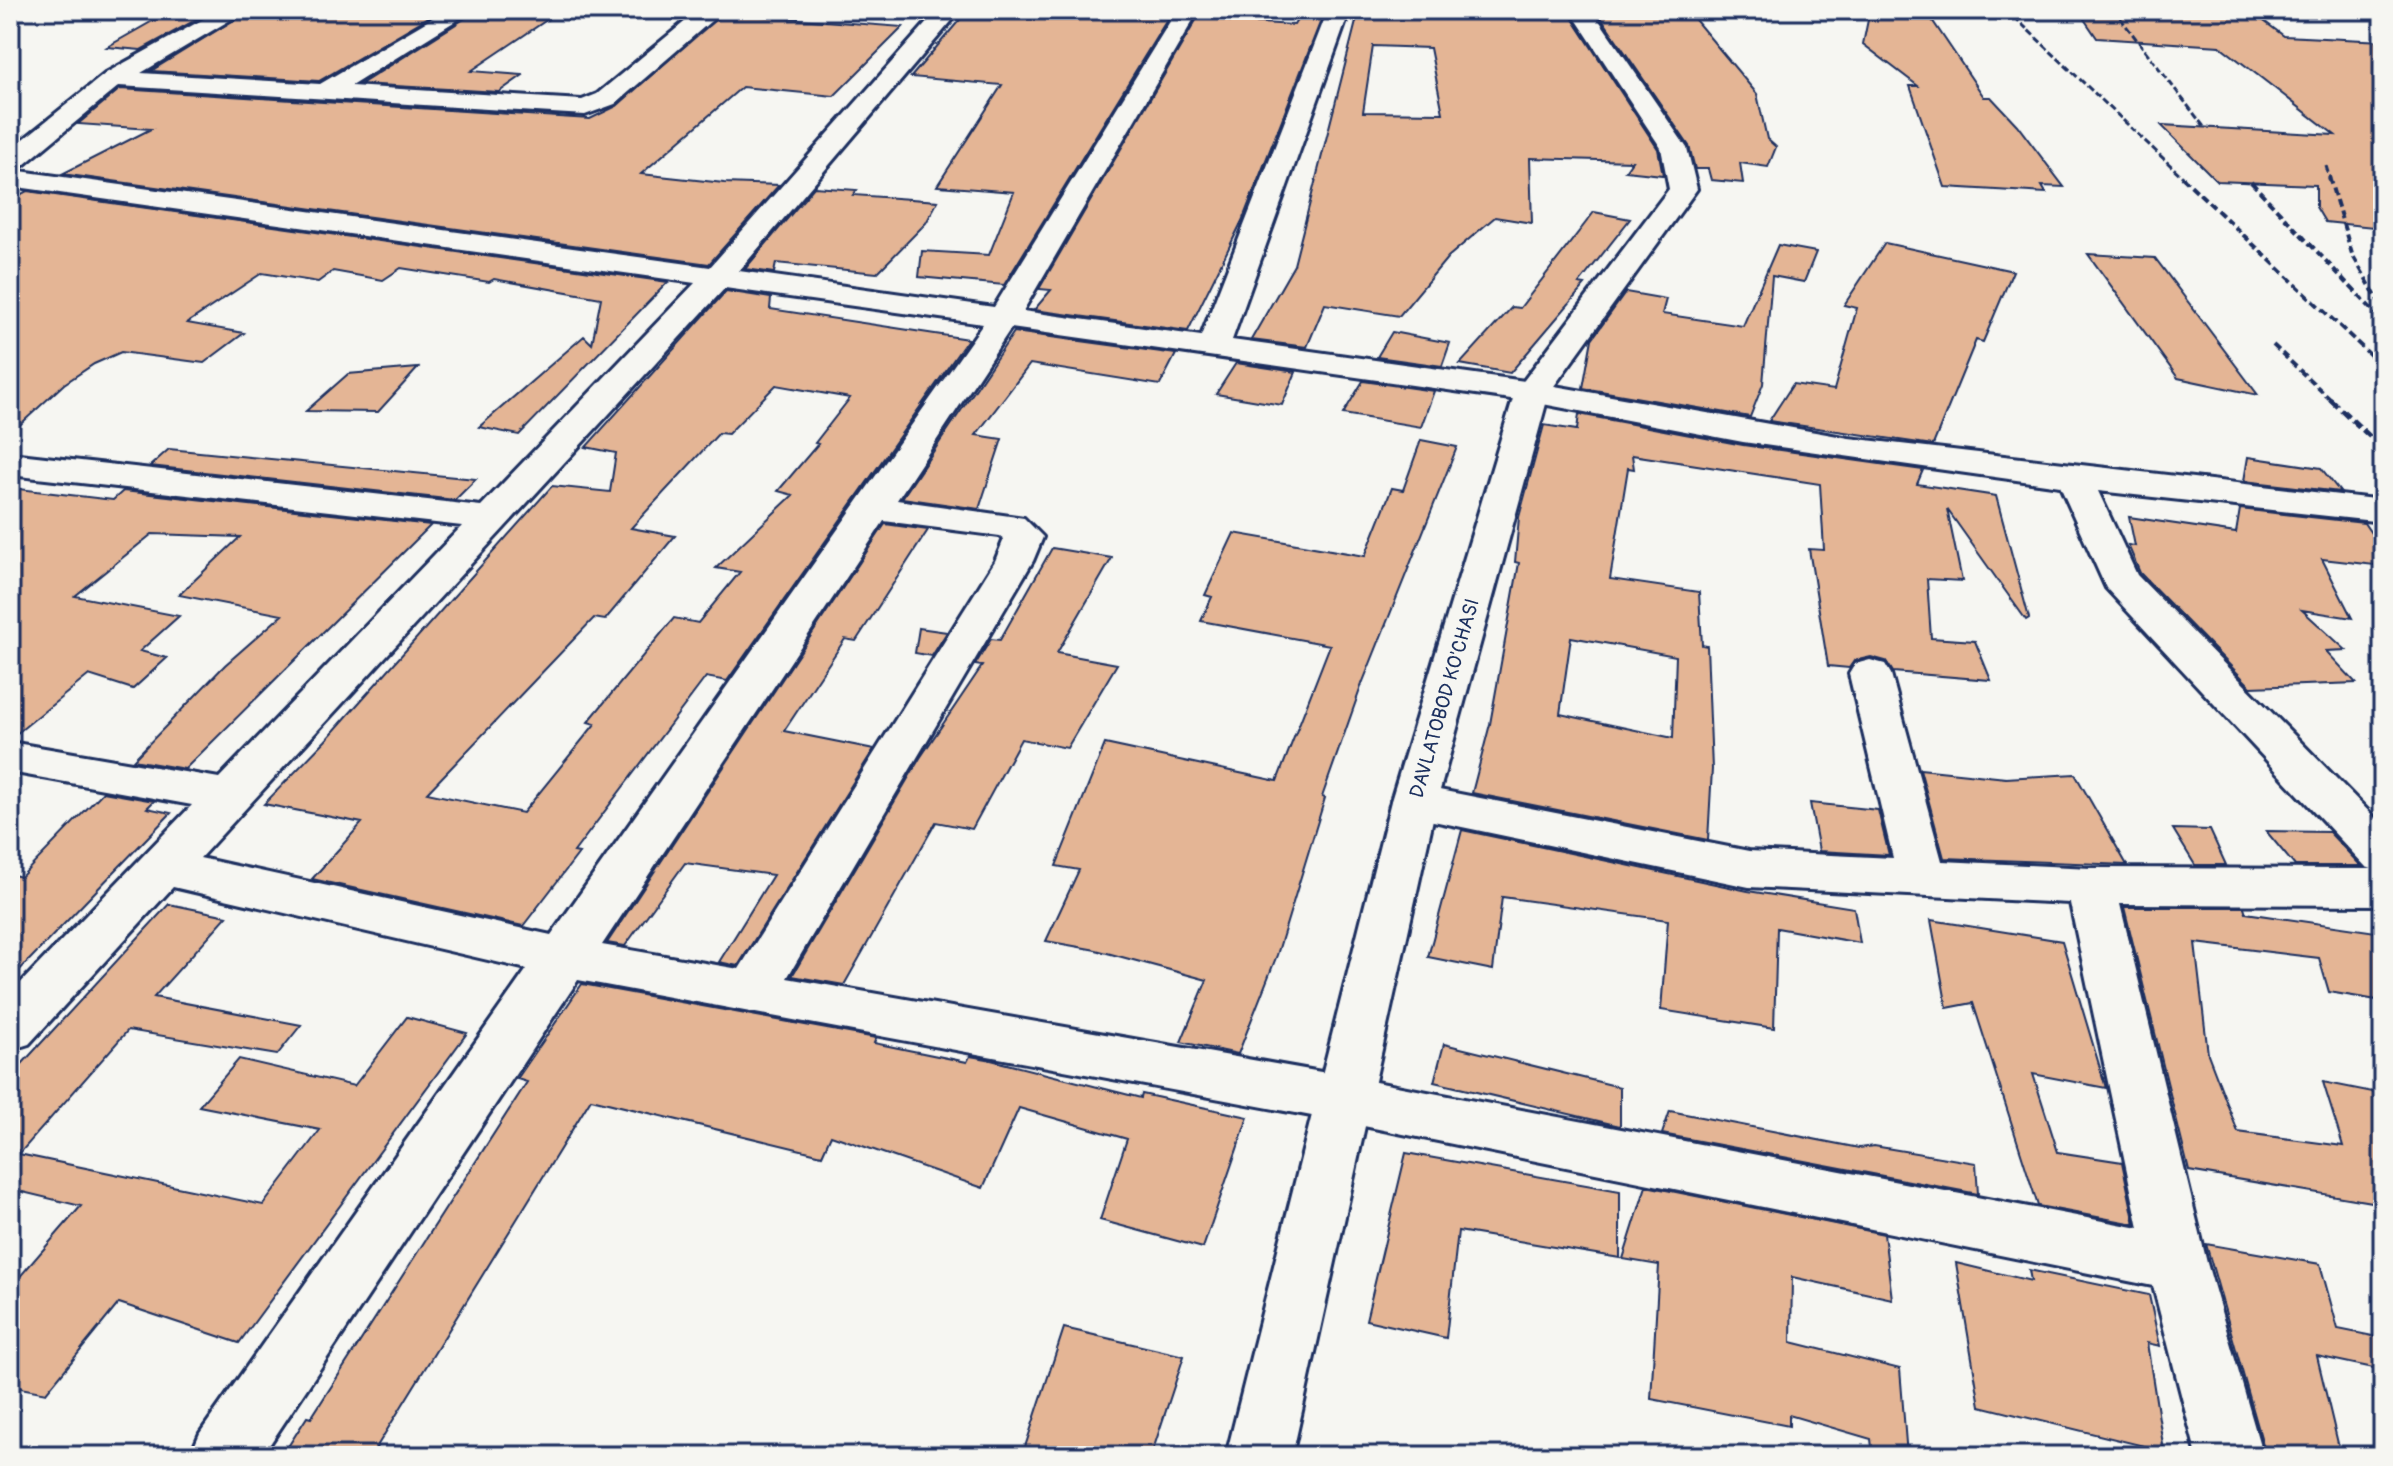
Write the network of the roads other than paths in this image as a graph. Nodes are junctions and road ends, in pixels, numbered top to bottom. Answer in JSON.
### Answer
{"nodes":[{"id":1,"x":236,"y":10,"type":"edge"},
{"id":2,"x":462,"y":10,"type":"edge"},
{"id":3,"x":950,"y":10,"type":"edge"},
{"id":4,"x":1188,"y":10,"type":"edge"},
{"id":5,"x":1339,"y":10,"type":"edge"},
{"id":6,"x":1581,"y":10,"type":"edge"},
{"id":7,"x":707,"y":15,"type":"dead end"},
{"id":8,"x":114,"y":78,"type":"junction"},
{"id":9,"x":324,"y":92,"type":"junction"},
{"id":10,"x":10,"y":163,"type":"edge"},
{"id":11,"x":10,"y":178,"type":"edge"},
{"id":12,"x":720,"y":275,"type":"junction"},
{"id":13,"x":1004,"y":316,"type":"junction"},
{"id":14,"x":1213,"y":347,"type":"junction"},
{"id":15,"x":1532,"y":392,"type":"junction"},
{"id":16,"x":10,"y":464,"type":"edge"},
{"id":17,"x":2074,"y":477,"type":"junction"},
{"id":18,"x":873,"y":508,"type":"junction"},
{"id":19,"x":2383,"y":511,"type":"edge"},
{"id":20,"x":491,"y":518,"type":"junction"},
{"id":21,"x":1870,"y":674,"type":"dead end"},
{"id":22,"x":10,"y":757,"type":"edge"},
{"id":23,"x":230,"y":796,"type":"junction"},
{"id":24,"x":1414,"y":801,"type":"junction"},
{"id":25,"x":2383,"y":855,"type":"edge"},
{"id":26,"x":163,"y":867,"type":"junction"},
{"id":27,"x":1922,"y":878,"type":"junction"},
{"id":28,"x":2091,"y":886,"type":"junction"},
{"id":29,"x":2383,"y":887,"type":"edge"},
{"id":30,"x":565,"y":958,"type":"junction"},
{"id":31,"x":752,"y":992,"type":"junction"},
{"id":32,"x":10,"y":1029,"type":"edge"},
{"id":33,"x":1344,"y":1099,"type":"junction"},
{"id":34,"x":2177,"y":1263,"type":"junction"},
{"id":35,"x":223,"y":1456,"type":"edge"},
{"id":36,"x":1259,"y":1456,"type":"edge"},
{"id":37,"x":2230,"y":1456,"type":"edge"}],
"edges":[{"from":1,"to":8,"type":"street"},
{"from":2,"to":9,"type":"street"},
{"from":3,"to":12,"type":"street"},
{"from":4,"to":13,"type":"street"},
{"from":5,"to":14,"type":"street"},
{"from":6,"to":15,"type":"street","name":"DAVLATOBOD KO'CHASI"},
{"from":7,"to":9,"type":"street"},
{"from":8,"to":9,"type":"street"},
{"from":8,"to":10,"type":"street"},
{"from":11,"to":12,"type":"street"},
{"from":12,"to":13,"type":"street"},
{"from":12,"to":20,"type":"street"},
{"from":13,"to":14,"type":"street"},
{"from":13,"to":18,"type":"street"},
{"from":14,"to":15,"type":"street"},
{"from":15,"to":17,"type":"street"},
{"from":15,"to":24,"type":"street","name":"DAVLATOBOD KO'CHASI"},
{"from":16,"to":20,"type":"street"},
{"from":17,"to":19,"type":"street"},
{"from":17,"to":25,"type":"street"},
{"from":18,"to":30,"type":"street"},
{"from":18,"to":31,"type":"street"},
{"from":20,"to":23,"type":"street"},
{"from":21,"to":27,"type":"street"},
{"from":22,"to":23,"type":"street"},
{"from":23,"to":26,"type":"street"},
{"from":24,"to":27,"type":"street"},
{"from":24,"to":33,"type":"street","name":"DAVLATOBOD KO'CHASI"},
{"from":26,"to":30,"type":"street"},
{"from":26,"to":32,"type":"street"},
{"from":27,"to":28,"type":"street"},
{"from":28,"to":29,"type":"street"},
{"from":28,"to":34,"type":"street"},
{"from":30,"to":31,"type":"street"},
{"from":30,"to":35,"type":"street"},
{"from":31,"to":33,"type":"street"},
{"from":33,"to":34,"type":"street"},
{"from":33,"to":36,"type":"street","name":"DAVLATOBOD KO'CHASI"},
{"from":34,"to":37,"type":"street"}]}
